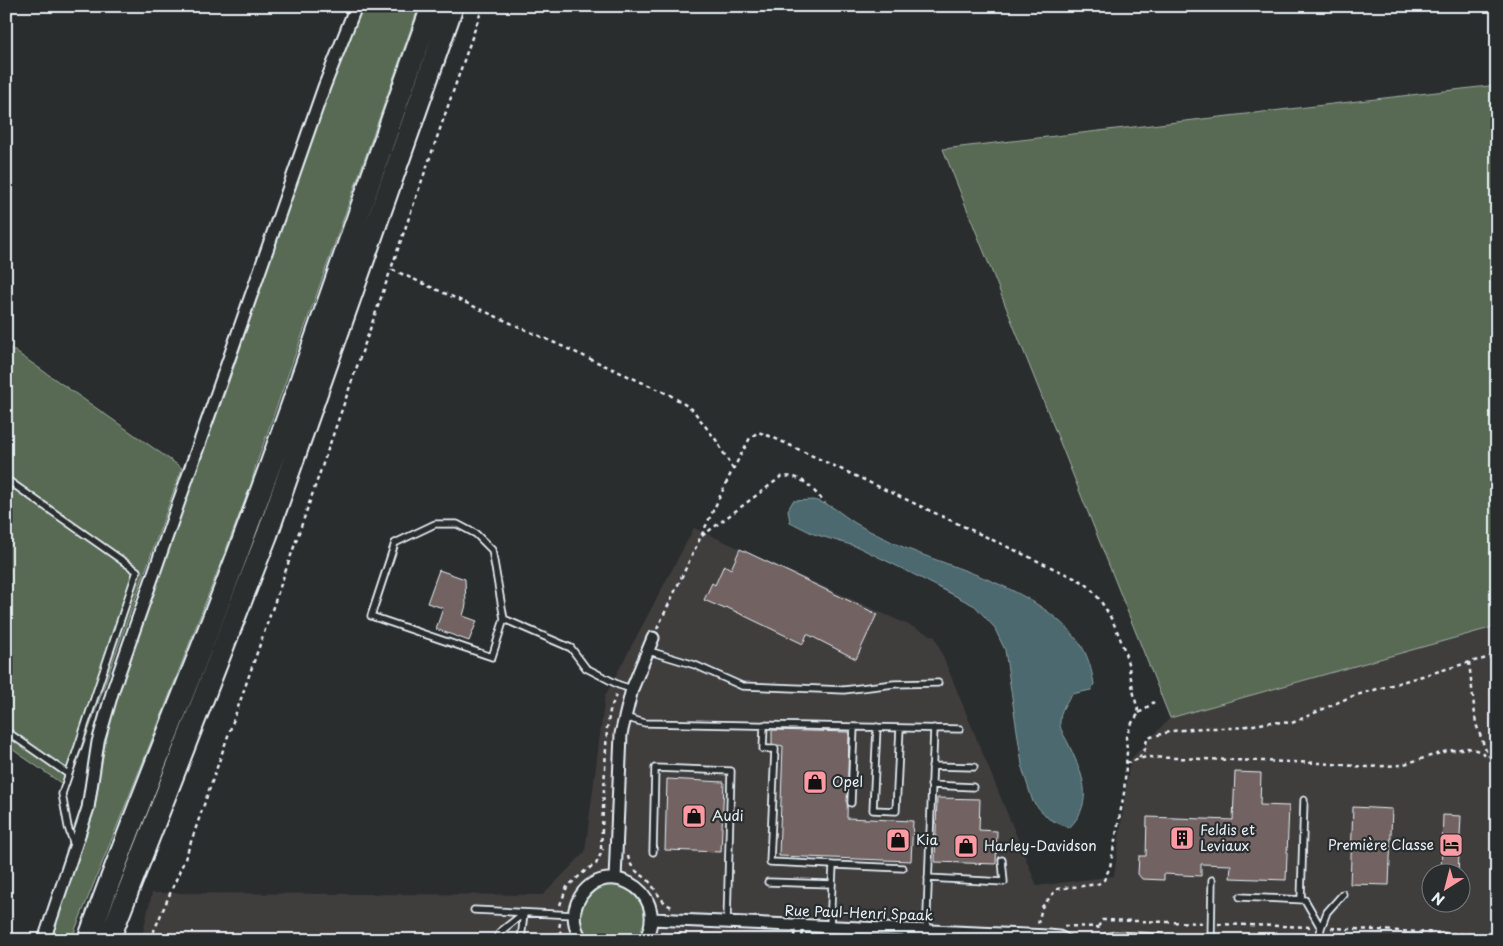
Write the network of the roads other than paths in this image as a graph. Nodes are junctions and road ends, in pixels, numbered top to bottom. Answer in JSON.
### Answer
{"nodes":[{"id":1,"x":356,"y":6,"type":"edge"},
{"id":2,"x":432,"y":6,"type":"edge"},
{"id":3,"x":453,"y":6,"type":"edge"},
{"id":4,"x":6,"y":479,"type":"edge"},
{"id":5,"x":504,"y":619,"type":"junction"},
{"id":6,"x":653,"y":638,"type":"road end"},
{"id":7,"x":649,"y":651,"type":"junction"},
{"id":8,"x":938,"y":683,"type":"dead end"},
{"id":9,"x":632,"y":689,"type":"junction"},
{"id":10,"x":624,"y":717,"type":"junction"},
{"id":11,"x":764,"y":725,"type":"junction"},
{"id":12,"x":854,"y":727,"type":"junction"},
{"id":13,"x":877,"y":727,"type":"junction"},
{"id":14,"x":900,"y":728,"type":"junction"},
{"id":15,"x":934,"y":728,"type":"junction"},
{"id":16,"x":960,"y":729,"type":"dead end"},
{"id":17,"x":6,"y":731,"type":"edge"},
{"id":18,"x":932,"y":766,"type":"junction"},
{"id":19,"x":974,"y":767,"type":"dead end"},
{"id":20,"x":68,"y":774,"type":"junction"},
{"id":21,"x":931,"y":786,"type":"junction"},
{"id":22,"x":973,"y":787,"type":"dead end"},
{"id":23,"x":1304,"y":800,"type":"dead end"},
{"id":24,"x":851,"y":803,"type":"dead end"},
{"id":25,"x":75,"y":850,"type":"junction"},
{"id":26,"x":653,"y":852,"type":"dead end"},
{"id":27,"x":1002,"y":860,"type":"dead end"},
{"id":28,"x":833,"y":865,"type":"junction"},
{"id":29,"x":903,"y":868,"type":"dead end"},
{"id":30,"x":615,"y":878,"type":"junction"},
{"id":31,"x":928,"y":878,"type":"junction"},
{"id":32,"x":1212,"y":880,"type":"dead end"},
{"id":33,"x":768,"y":882,"type":"dead end"},
{"id":34,"x":832,"y":884,"type":"junction"},
{"id":35,"x":1343,"y":894,"type":"dead end"},
{"id":36,"x":1240,"y":897,"type":"dead end"},
{"id":37,"x":1301,"y":900,"type":"junction"},
{"id":38,"x":474,"y":910,"type":"dead end"},
{"id":39,"x":524,"y":913,"type":"junction"},
{"id":40,"x":575,"y":915,"type":"junction"},
{"id":41,"x":652,"y":919,"type":"junction"},
{"id":42,"x":1495,"y":919,"type":"dead end"},
{"id":43,"x":727,"y":922,"type":"junction"},
{"id":44,"x":799,"y":925,"type":"junction"},
{"id":45,"x":830,"y":926,"type":"junction"},
{"id":46,"x":1320,"y":928,"type":"junction"},
{"id":47,"x":926,"y":935,"type":"edge"},
{"id":48,"x":1103,"y":936,"type":"edge"},
{"id":49,"x":1494,"y":938,"type":"edge"},
{"id":50,"x":44,"y":940,"type":"edge"},
{"id":51,"x":88,"y":940,"type":"edge"},
{"id":52,"x":109,"y":940,"type":"edge"},
{"id":53,"x":497,"y":940,"type":"edge"},
{"id":54,"x":521,"y":940,"type":"edge"},
{"id":55,"x":582,"y":940,"type":"edge"},
{"id":56,"x":644,"y":940,"type":"edge"},
{"id":57,"x":798,"y":940,"type":"edge"},
{"id":58,"x":1065,"y":940,"type":"edge"},
{"id":59,"x":1160,"y":940,"type":"edge"},
{"id":60,"x":1211,"y":940,"type":"edge"},
{"id":61,"x":1319,"y":940,"type":"edge"}],
"edges":[{"from":1,"to":25,"type":"street"},
{"from":2,"to":51,"type":"highway"},
{"from":3,"to":52,"type":"highway"},
{"from":4,"to":20,"type":"lane"},
{"from":5,"to":5,"type":"lane"},
{"from":5,"to":9,"type":"lane"},
{"from":6,"to":7,"type":"street"},
{"from":7,"to":8,"type":"lane"},
{"from":7,"to":9,"type":"street"},
{"from":9,"to":10,"type":"street"},
{"from":10,"to":11,"type":"lane"},
{"from":10,"to":30,"type":"street"},
{"from":11,"to":12,"type":"lane"},
{"from":11,"to":28,"type":"lane"},
{"from":12,"to":13,"type":"lane"},
{"from":12,"to":24,"type":"lane"},
{"from":13,"to":14,"type":"lane"},
{"from":13,"to":14,"type":"lane"},
{"from":14,"to":15,"type":"lane"},
{"from":15,"to":16,"type":"lane"},
{"from":15,"to":18,"type":"lane"},
{"from":17,"to":20,"type":"lane"},
{"from":18,"to":19,"type":"lane"},
{"from":18,"to":21,"type":"lane"},
{"from":20,"to":25,"type":"lane"},
{"from":21,"to":22,"type":"lane"},
{"from":21,"to":31,"type":"lane"},
{"from":23,"to":37,"type":"lane"},
{"from":25,"to":50,"type":"street"},
{"from":26,"to":43,"type":"lane"},
{"from":27,"to":31,"type":"lane"},
{"from":28,"to":29,"type":"lane"},
{"from":28,"to":34,"type":"lane"},
{"from":30,"to":40,"type":"street"},
{"from":30,"to":41,"type":"street"},
{"from":31,"to":47,"type":"lane"},
{"from":32,"to":60,"type":"lane"},
{"from":33,"to":34,"type":"lane"},
{"from":34,"to":45,"type":"lane"},
{"from":35,"to":46,"type":"lane"},
{"from":36,"to":37,"type":"lane"},
{"from":37,"to":46,"type":"lane"},
{"from":38,"to":39,"type":"lane"},
{"from":39,"to":40,"type":"lane"},
{"from":39,"to":53,"type":"lane"},
{"from":39,"to":54,"type":"lane"},
{"from":40,"to":55,"type":"street"},
{"from":41,"to":43,"type":"street","name":"Rue Paul-Henri Spaak"},
{"from":41,"to":56,"type":"street"},
{"from":42,"to":49,"type":"lane"},
{"from":43,"to":44,"type":"street","name":"Rue Paul-Henri Spaak"},
{"from":44,"to":45,"type":"street","name":"Rue Paul-Henri Spaak"},
{"from":44,"to":57,"type":"lane"},
{"from":45,"to":47,"type":"street","name":"Rue Paul-Henri Spaak"},
{"from":46,"to":61,"type":"lane"},
{"from":47,"to":58,"type":"street","name":"Rue Paul-Henri Spaak"},
{"from":48,"to":59,"type":"street"}]}
